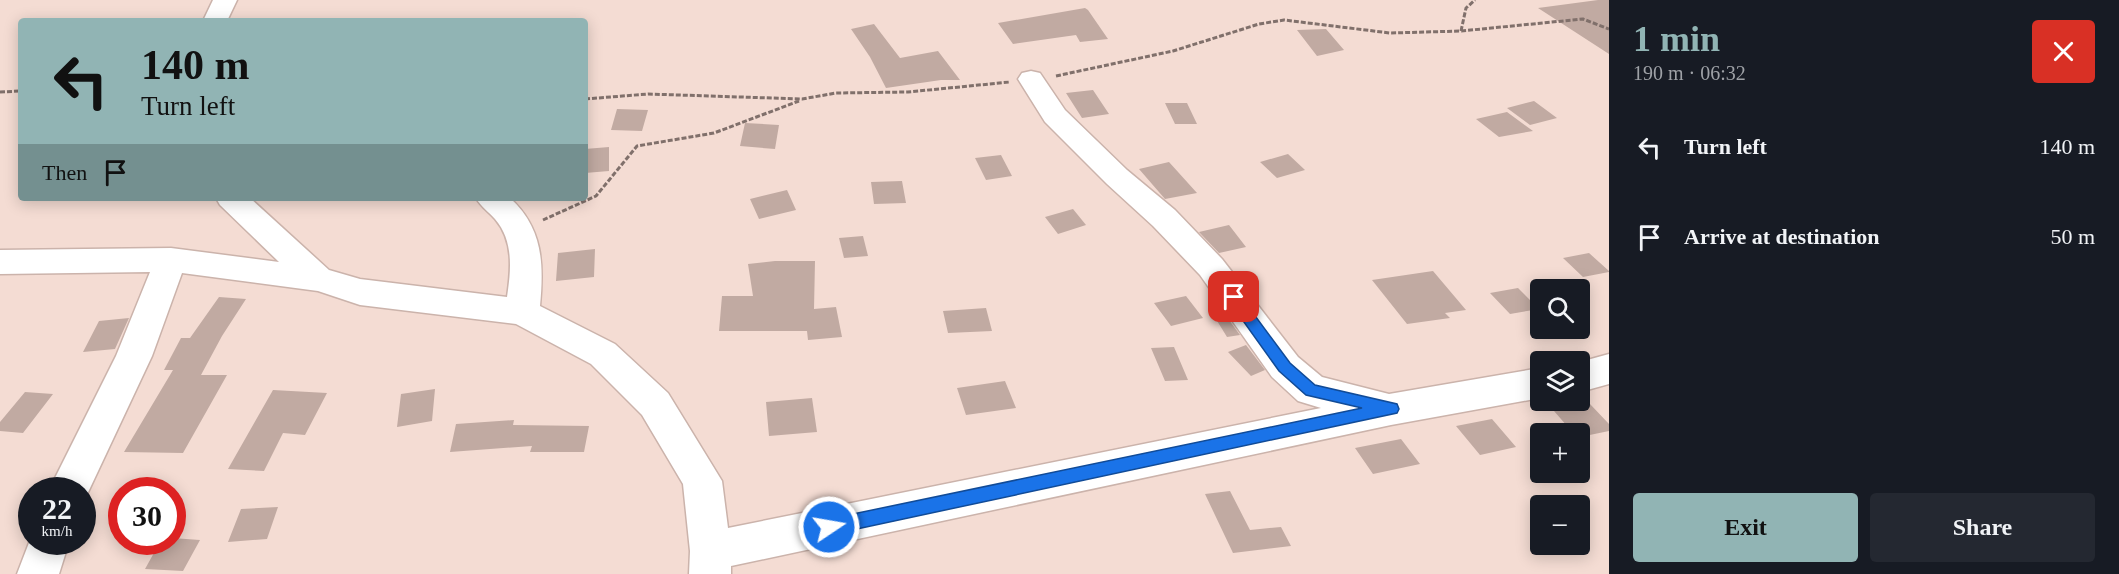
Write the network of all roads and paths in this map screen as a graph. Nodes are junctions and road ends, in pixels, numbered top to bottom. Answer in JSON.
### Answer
{"nodes":[{"id":1,"x":225,"y":0,"type":"edge"},
{"id":2,"x":1475,"y":0,"type":"edge"},
{"id":3,"x":216,"y":18,"type":"edge"},
{"id":4,"x":1609,"y":29,"type":"edge"},
{"id":5,"x":1461,"y":31,"type":"junction"},
{"id":6,"x":1032,"y":79,"type":"junction"},
{"id":7,"x":18,"y":91,"type":"edge"},
{"id":8,"x":0,"y":92,"type":"edge"},
{"id":9,"x":588,"y":99,"type":"edge"},
{"id":10,"x":802,"y":99,"type":"junction"},
{"id":11,"x":588,"y":200,"type":"edge"},
{"id":12,"x":234,"y":201,"type":"edge"},
{"id":13,"x":494,"y":201,"type":"edge"},
{"id":14,"x":585,"y":201,"type":"edge"},
{"id":15,"x":520,"y":230,"type":"junction"},
{"id":16,"x":171,"y":260,"type":"junction"},
{"id":17,"x":0,"y":262,"type":"edge"},
{"id":18,"x":318,"y":279,"type":"junction"},
{"id":19,"x":522,"y":312,"type":"junction"},
{"id":20,"x":1609,"y":369,"type":"edge"},
{"id":21,"x":1590,"y":374,"type":"edge"},
{"id":22,"x":1530,"y":385,"type":"edge"},
{"id":23,"x":1391,"y":409,"type":"junction"},
{"id":24,"x":75,"y":477,"type":"edge"},
{"id":25,"x":45,"y":555,"type":"edge"},
{"id":26,"x":711,"y":563,"type":"edge"},
{"id":27,"x":38,"y":574,"type":"edge"}],
"edges":[{"from":1,"to":3,"type":"street"},
{"from":2,"to":5,"type":"path"},
{"from":4,"to":5,"type":"path"},
{"from":5,"to":6,"type":"path"},
{"from":6,"to":10,"type":"path"},
{"from":6,"to":23,"type":"street"},
{"from":7,"to":8,"type":"path"},
{"from":9,"to":10,"type":"path"},
{"from":10,"to":11,"type":"path"},
{"from":12,"to":18,"type":"street"},
{"from":13,"to":15,"type":"street"},
{"from":14,"to":15,"type":"path"},
{"from":15,"to":19,"type":"street"},
{"from":16,"to":17,"type":"street"},
{"from":16,"to":18,"type":"street"},
{"from":16,"to":24,"type":"street"},
{"from":18,"to":19,"type":"street"},
{"from":19,"to":26,"type":"street"},
{"from":20,"to":21,"type":"street"},
{"from":22,"to":23,"type":"street"},
{"from":23,"to":26,"type":"street"},
{"from":25,"to":27,"type":"street"}]}
